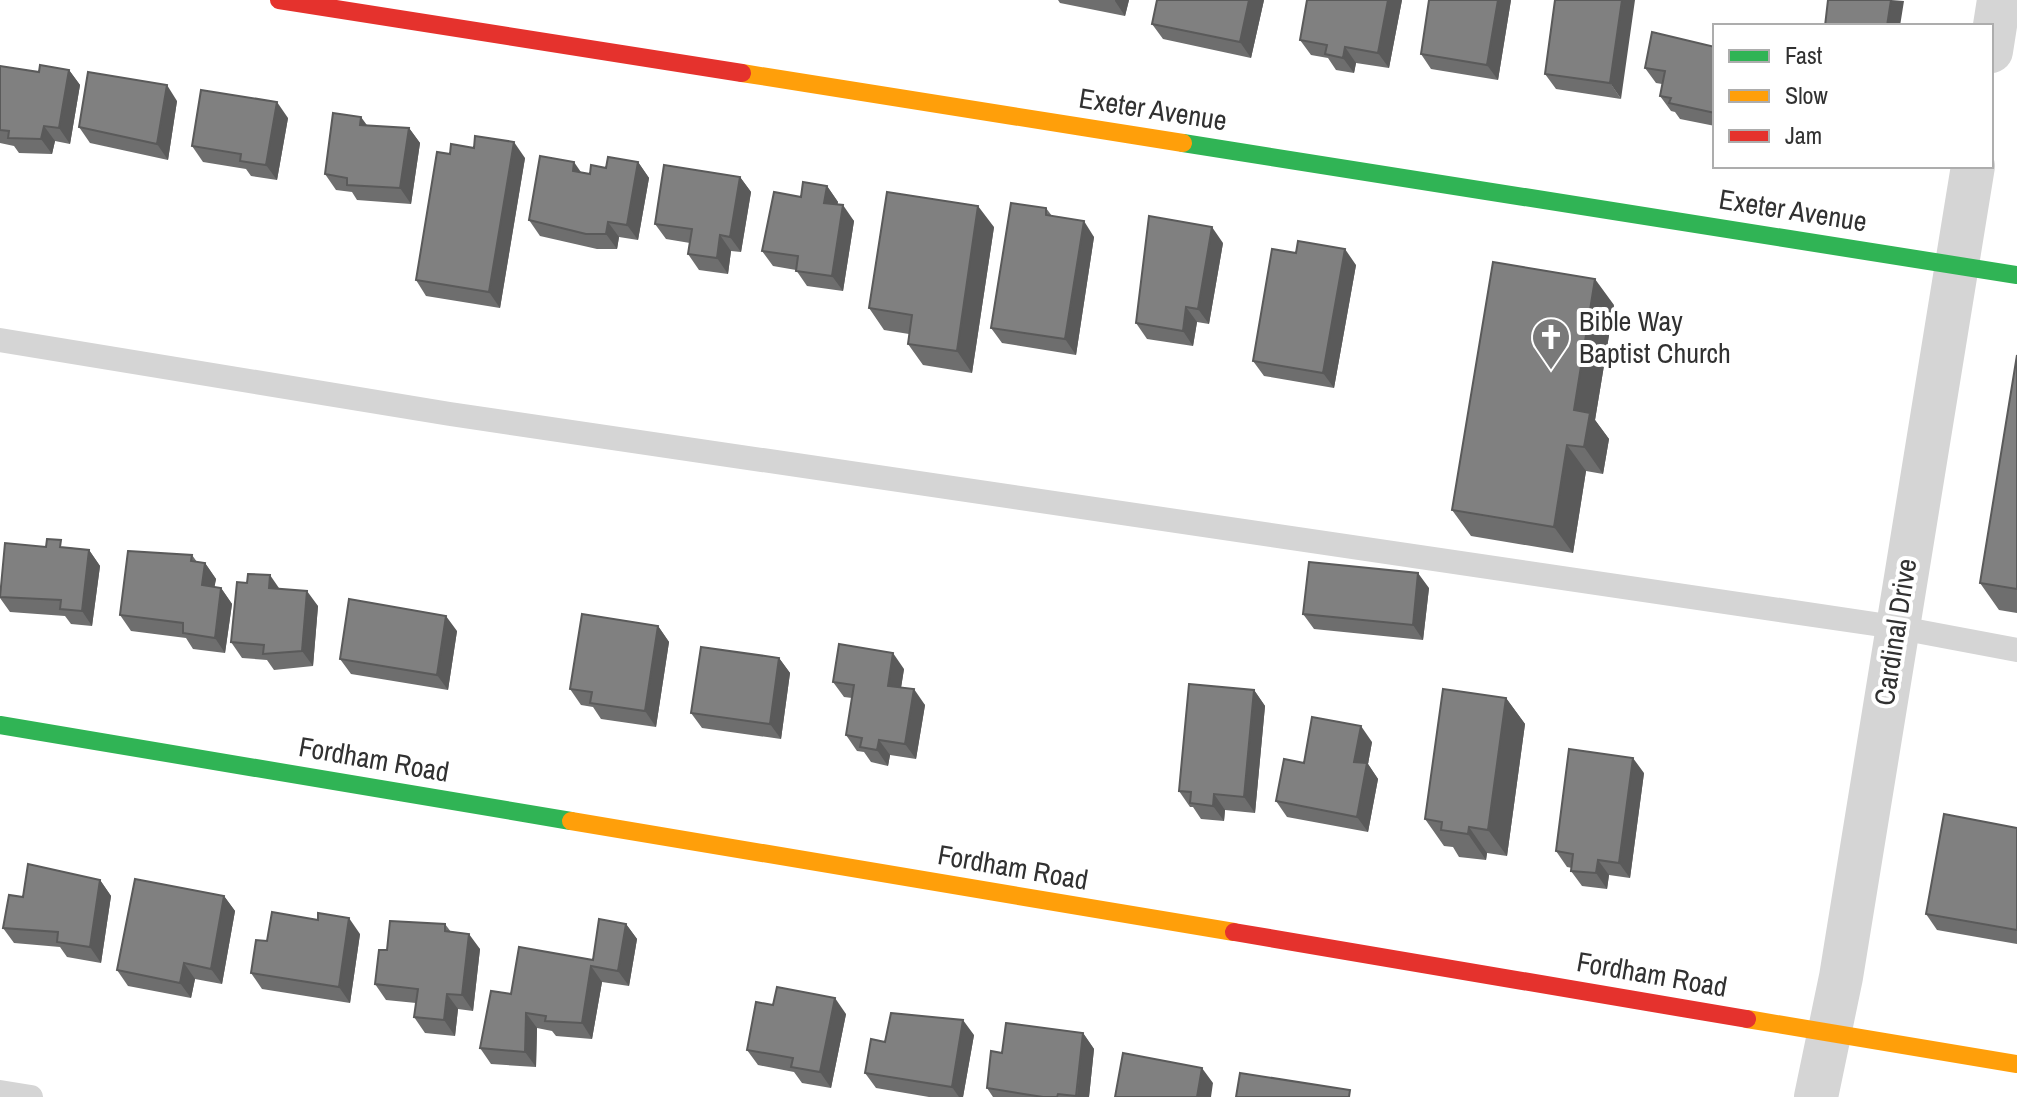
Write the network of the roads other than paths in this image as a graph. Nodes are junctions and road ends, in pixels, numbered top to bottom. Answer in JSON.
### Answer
{"nodes":[{"id":1,"x":279,"y":0,"type":"edge"},
{"id":2,"x":1999,"y":0,"type":"edge"},
{"id":3,"x":1993,"y":38,"type":"edge"},
{"id":4,"x":1973,"y":168,"type":"edge"},
{"id":5,"x":1957,"y":265,"type":"junction"},
{"id":6,"x":2017,"y":275,"type":"edge"},
{"id":7,"x":0,"y":340,"type":"edge"},
{"id":8,"x":1895,"y":627,"type":"junction"},
{"id":9,"x":2017,"y":650,"type":"edge"},
{"id":10,"x":0,"y":725,"type":"edge"},
{"id":11,"x":1830,"y":1033,"type":"junction"},
{"id":12,"x":2017,"y":1064,"type":"edge"},
{"id":13,"x":0,"y":1092,"type":"edge"},
{"id":14,"x":31,"y":1097,"type":"edge"},
{"id":15,"x":1816,"y":1097,"type":"edge"}],
"edges":[{"from":1,"to":5,"type":"street","name":"Exeter Avenue"},
{"from":2,"to":3,"type":"street"},
{"from":4,"to":5,"type":"street","name":"Cardinal Drive"},
{"from":5,"to":6,"type":"street","name":"Exeter Avenue"},
{"from":5,"to":8,"type":"street","name":"Cardinal Drive"},
{"from":7,"to":8,"type":"lane"},
{"from":8,"to":9,"type":"lane"},
{"from":8,"to":11,"type":"street","name":"Cardinal Drive"},
{"from":10,"to":11,"type":"street","name":"Fordham Road"},
{"from":11,"to":12,"type":"street","name":"Fordham Road"},
{"from":11,"to":15,"type":"street","name":"Cardinal Drive"},
{"from":13,"to":14,"type":"lane"}]}
